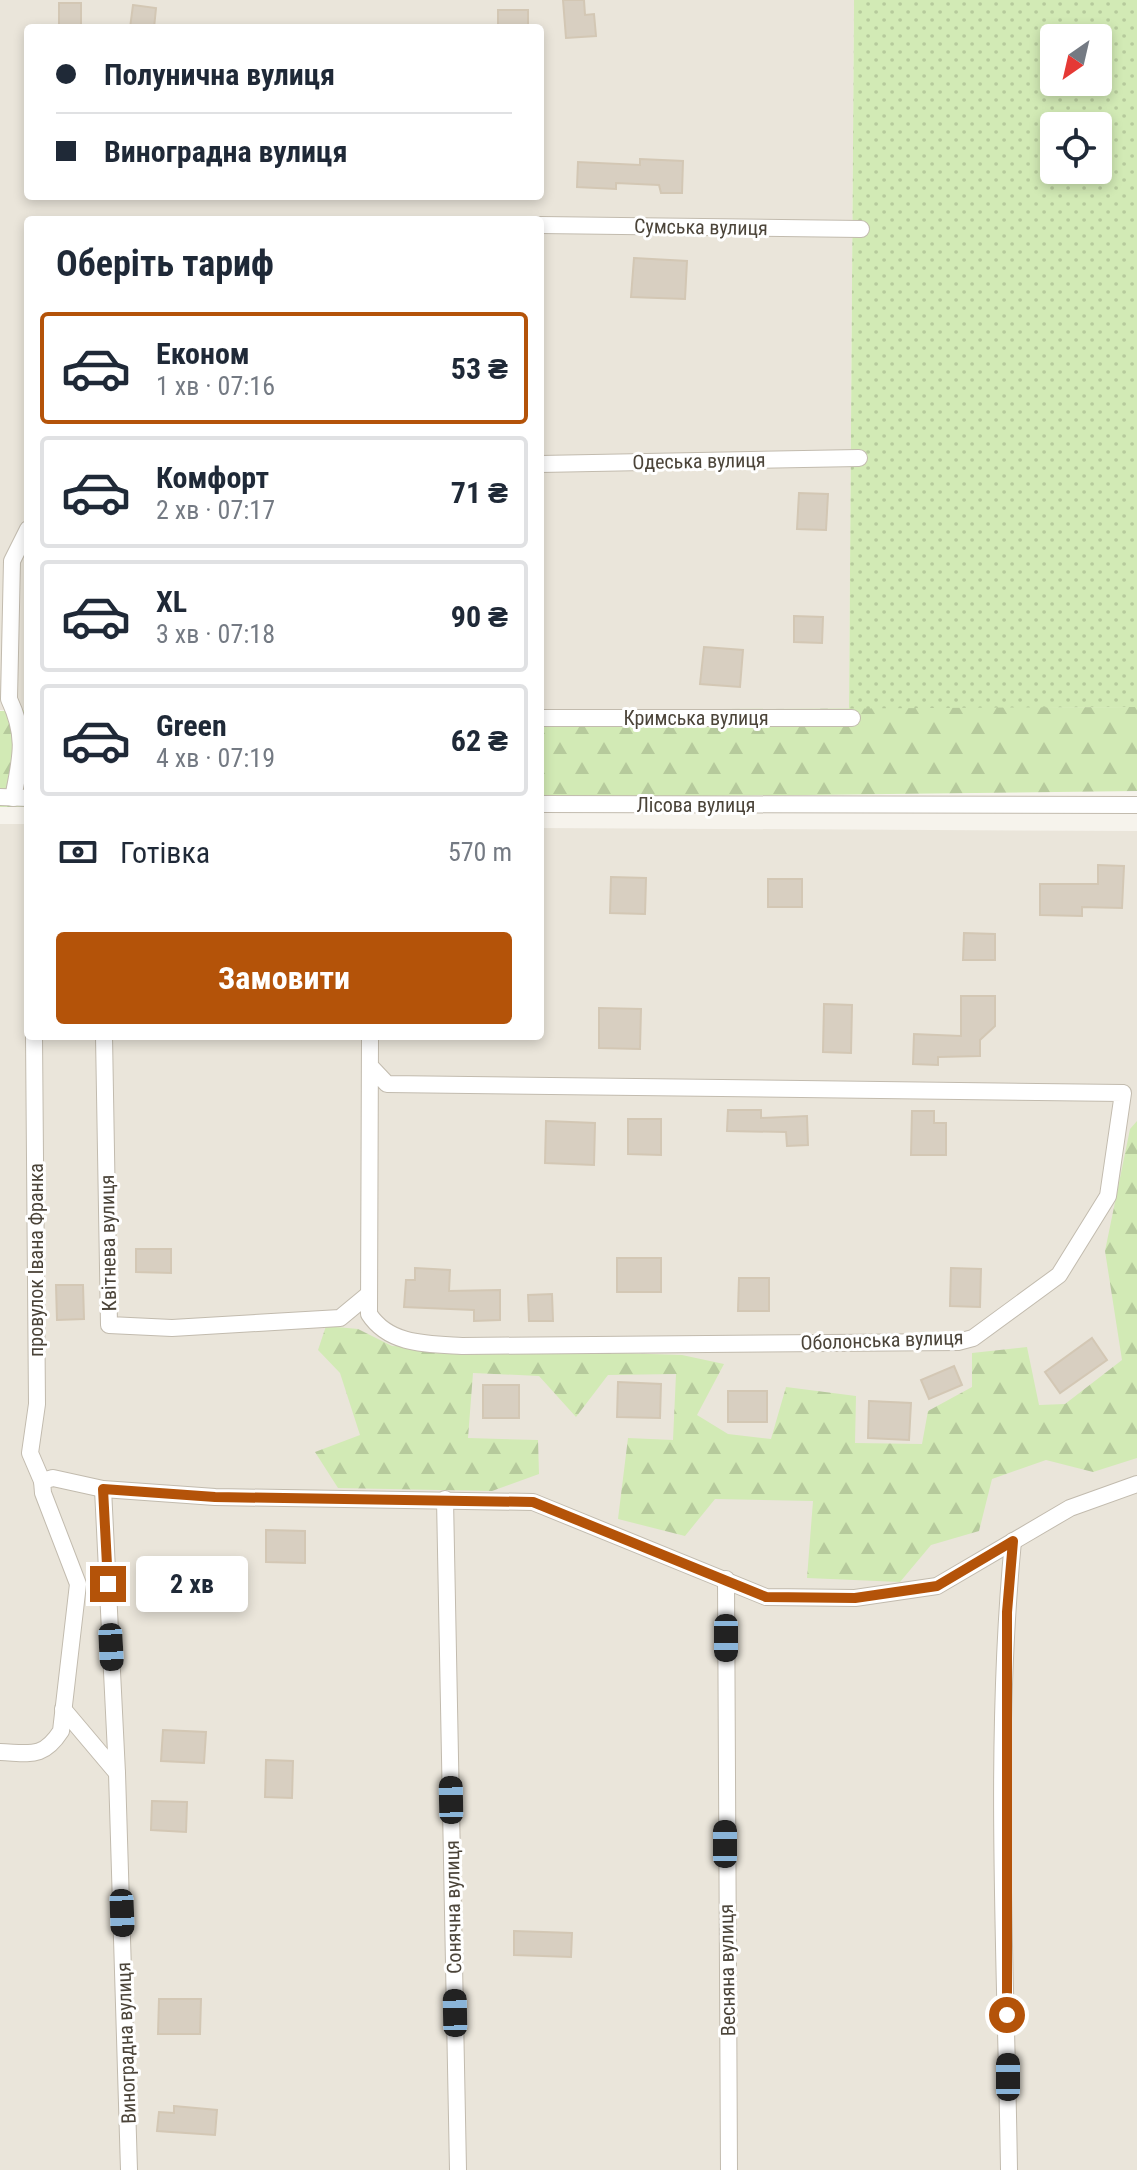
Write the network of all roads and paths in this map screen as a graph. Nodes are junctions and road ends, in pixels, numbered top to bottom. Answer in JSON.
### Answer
{"nodes":[{"id":1,"x":544,"y":225,"type":"edge"},
{"id":2,"x":861,"y":229,"type":"dead end"},
{"id":3,"x":859,"y":458,"type":"dead end"},
{"id":4,"x":544,"y":464,"type":"edge"},
{"id":5,"x":24,"y":537,"type":"edge"},
{"id":6,"x":544,"y":718,"type":"edge"},
{"id":7,"x":852,"y":718,"type":"dead end"},
{"id":8,"x":23,"y":719,"type":"edge"},
{"id":9,"x":14,"y":798,"type":"edge"},
{"id":10,"x":544,"y":804,"type":"edge"},
{"id":11,"x":1137,"y":805,"type":"edge"},
{"id":12,"x":34,"y":1040,"type":"edge"},
{"id":13,"x":104,"y":1040,"type":"edge"},
{"id":14,"x":370,"y":1040,"type":"edge"},
{"id":15,"x":370,"y":1066,"type":"junction"},
{"id":16,"x":369,"y":1294,"type":"junction"},
{"id":17,"x":42,"y":1481,"type":"junction"},
{"id":18,"x":1137,"y":1484,"type":"edge"},
{"id":19,"x":103,"y":1489,"type":"junction"},
{"id":20,"x":445,"y":1499,"type":"junction"},
{"id":21,"x":1013,"y":1541,"type":"junction"},
{"id":22,"x":726,"y":1579,"type":"junction"},
{"id":23,"x":63,"y":1709,"type":"junction"},
{"id":24,"x":0,"y":1752,"type":"edge"},
{"id":25,"x":117,"y":1773,"type":"junction"},
{"id":26,"x":129,"y":2170,"type":"edge"},
{"id":27,"x":458,"y":2170,"type":"edge"},
{"id":28,"x":729,"y":2170,"type":"edge"},
{"id":29,"x":1009,"y":2170,"type":"edge"}],
"edges":[{"from":1,"to":2,"type":"street","name":"Сумська вулиця"},
{"from":3,"to":4,"type":"street","name":"Одеська вулиця"},
{"from":5,"to":8,"type":"street"},
{"from":6,"to":7,"type":"street","name":"Кримська вулиця"},
{"from":8,"to":9,"type":"street"},
{"from":10,"to":11,"type":"street","name":"Лісова вулиця"},
{"from":12,"to":17,"type":"street","name":"провулок Івана Франка"},
{"from":13,"to":16,"type":"street","name":"Квітнева вулиця"},
{"from":14,"to":15,"type":"street","name":"Оболонська вулиця"},
{"from":15,"to":16,"type":"street","name":"Оболонська вулиця"},
{"from":15,"to":16,"type":"street","name":"Оболонська вулиця"},
{"from":17,"to":19,"type":"street"},
{"from":17,"to":23,"type":"street","name":"провулок Івана Франка"},
{"from":18,"to":21,"type":"street"},
{"from":19,"to":20,"type":"street"},
{"from":19,"to":25,"type":"street","name":"Виноградна вулиця"},
{"from":20,"to":22,"type":"street"},
{"from":20,"to":27,"type":"street","name":"Сонячна вулиця"},
{"from":21,"to":22,"type":"street"},
{"from":21,"to":29,"type":"street"},
{"from":22,"to":28,"type":"street","name":"Весняна вулиця"},
{"from":23,"to":24,"type":"street","name":"провулок Івана Франка"},
{"from":23,"to":25,"type":"street"},
{"from":25,"to":26,"type":"street","name":"Виноградна вулиця"}]}
